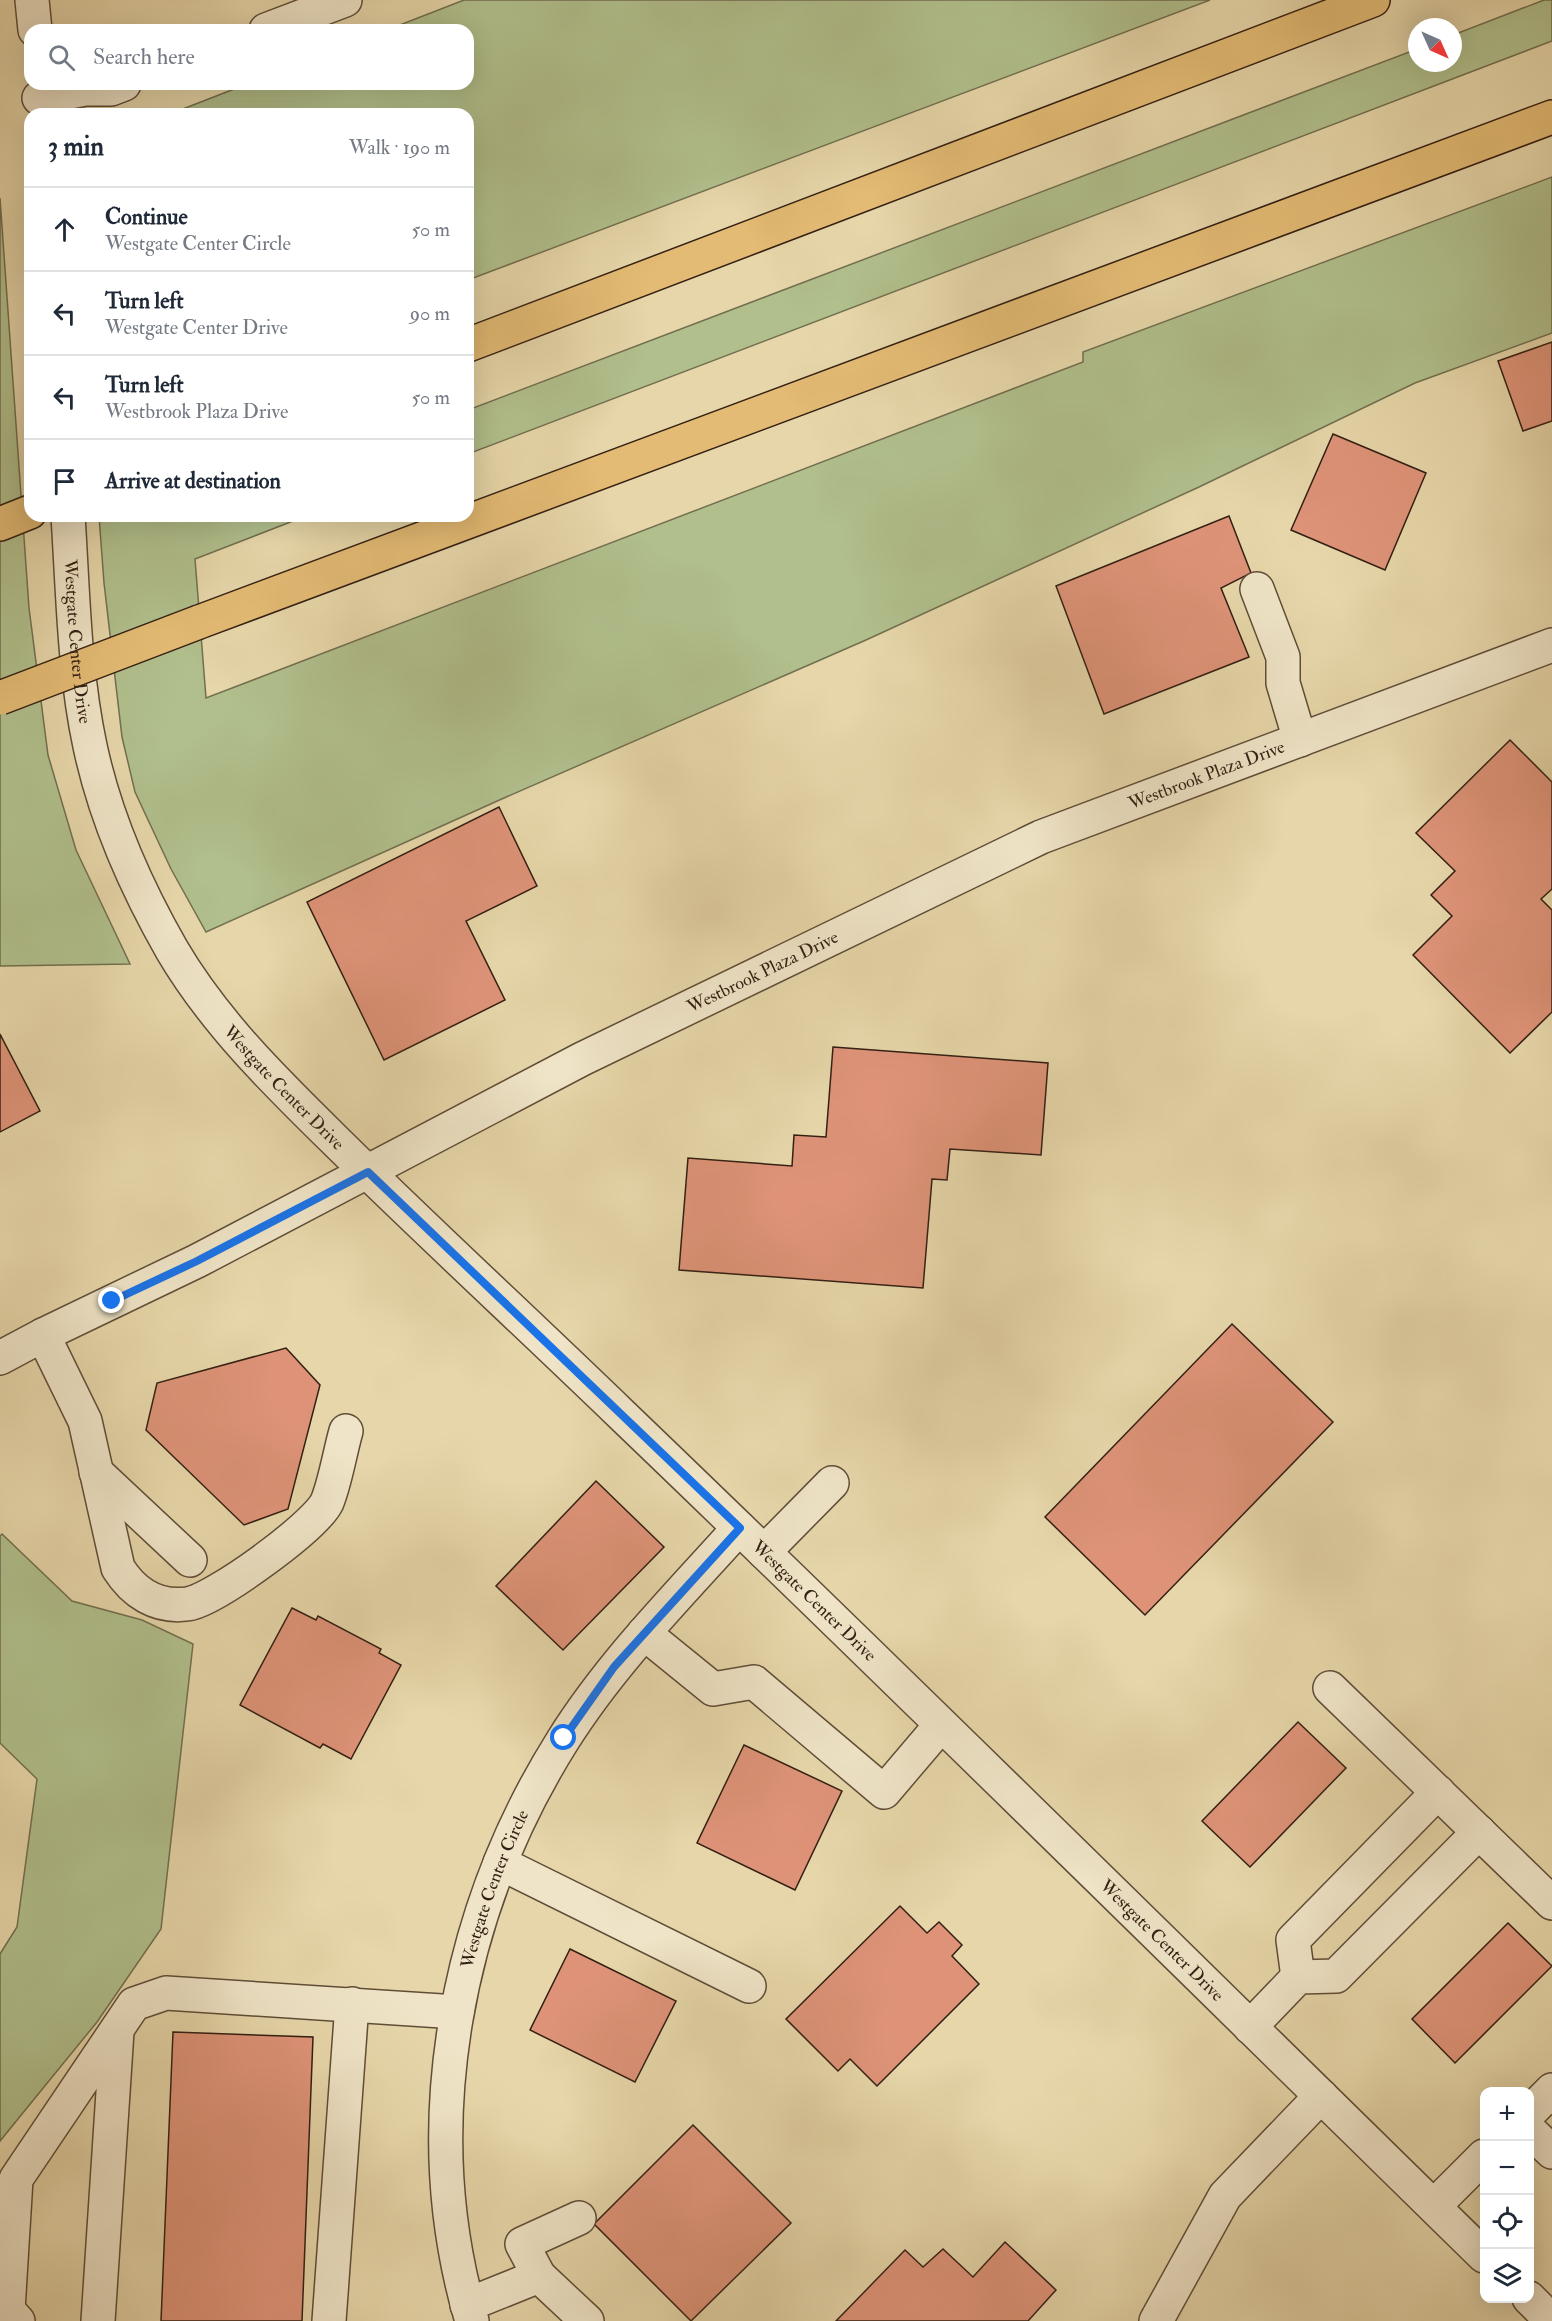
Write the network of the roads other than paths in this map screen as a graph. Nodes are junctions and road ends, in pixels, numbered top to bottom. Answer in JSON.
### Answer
{"nodes":[{"id":1,"x":32,"y":0,"type":"edge"},
{"id":2,"x":345,"y":0,"type":"edge"},
{"id":3,"x":1373,"y":0,"type":"edge"},
{"id":4,"x":34,"y":24,"type":"edge"},
{"id":5,"x":282,"y":24,"type":"edge"},
{"id":6,"x":80,"y":90,"type":"edge"},
{"id":7,"x":39,"y":99,"type":"edge"},
{"id":8,"x":1552,"y":117,"type":"edge"},
{"id":9,"x":474,"y":343,"type":"edge"},
{"id":10,"x":24,"y":514,"type":"edge"},
{"id":11,"x":474,"y":519,"type":"edge"},
{"id":12,"x":68,"y":522,"type":"edge"},
{"id":13,"x":467,"y":522,"type":"edge"},
{"id":14,"x":0,"y":524,"type":"edge"},
{"id":15,"x":1257,"y":589,"type":"dead end"},
{"id":16,"x":1552,"y":645,"type":"edge"},
{"id":17,"x":0,"y":698,"type":"edge"},
{"id":18,"x":1300,"y":740,"type":"junction"},
{"id":19,"x":368,"y":1172,"type":"junction"},
{"id":20,"x":43,"y":1335,"type":"junction"},
{"id":21,"x":0,"y":1358,"type":"edge"},
{"id":22,"x":346,"y":1431,"type":"dead end"},
{"id":23,"x":96,"y":1472,"type":"junction"},
{"id":24,"x":832,"y":1483,"type":"dead end"},
{"id":25,"x":740,"y":1528,"type":"junction"},
{"id":26,"x":764,"y":1552,"type":"junction"},
{"id":27,"x":190,"y":1560,"type":"dead end"},
{"id":28,"x":644,"y":1634,"type":"junction"},
{"id":29,"x":1330,"y":1688,"type":"dead end"},
{"id":30,"x":941,"y":1725,"type":"junction"},
{"id":31,"x":1438,"y":1792,"type":"junction"},
{"id":32,"x":1479,"y":1832,"type":"junction"},
{"id":33,"x":500,"y":1863,"type":"junction"},
{"id":34,"x":1552,"y":1903,"type":"edge"},
{"id":35,"x":1298,"y":1977,"type":"junction"},
{"id":36,"x":749,"y":1986,"type":"dead end"},
{"id":37,"x":352,"y":2004,"type":"junction"},
{"id":38,"x":457,"y":2012,"type":"junction"},
{"id":39,"x":1250,"y":2027,"type":"junction"},
{"id":40,"x":117,"y":2029,"type":"junction"},
{"id":41,"x":1552,"y":2090,"type":"edge"},
{"id":42,"x":1321,"y":2096,"type":"junction"},
{"id":43,"x":1534,"y":2108,"type":"edge"},
{"id":44,"x":1534,"y":2135,"type":"edge"},
{"id":45,"x":1552,"y":2152,"type":"edge"},
{"id":46,"x":1480,"y":2161,"type":"edge"},
{"id":47,"x":1434,"y":2206,"type":"junction"},
{"id":48,"x":579,"y":2218,"type":"dead end"},
{"id":49,"x":1480,"y":2251,"type":"edge"},
{"id":50,"x":540,"y":2276,"type":"junction"},
{"id":51,"x":1533,"y":2303,"type":"edge"},
{"id":52,"x":470,"y":2313,"type":"edge"},
{"id":53,"x":18,"y":2321,"type":"edge"},
{"id":54,"x":98,"y":2321,"type":"edge"},
{"id":55,"x":329,"y":2321,"type":"edge"},
{"id":56,"x":587,"y":2321,"type":"edge"},
{"id":57,"x":1156,"y":2321,"type":"edge"},
{"id":58,"x":1552,"y":2321,"type":"edge"}],
"edges":[{"from":1,"to":4,"type":"street"},
{"from":2,"to":5,"type":"street"},
{"from":3,"to":9,"type":"highway"},
{"from":6,"to":7,"type":"street"},
{"from":8,"to":11,"type":"highway","bridge":true},
{"from":10,"to":14,"type":"highway"},
{"from":12,"to":19,"type":"street","name":"Westgate Center Drive"},
{"from":13,"to":17,"type":"highway","bridge":true},
{"from":15,"to":18,"type":"street"},
{"from":16,"to":18,"type":"street","name":"Westbrook Plaza Drive"},
{"from":18,"to":19,"type":"street","name":"Westbrook Plaza Drive"},
{"from":19,"to":20,"type":"street","name":"Westbrook Plaza Drive"},
{"from":19,"to":25,"type":"street","name":"Westgate Center Drive"},
{"from":20,"to":21,"type":"street","name":"Westbrook Plaza Drive"},
{"from":20,"to":23,"type":"street"},
{"from":22,"to":23,"type":"street"},
{"from":23,"to":27,"type":"street"},
{"from":24,"to":26,"type":"street"},
{"from":25,"to":26,"type":"street","name":"Westgate Center Drive"},
{"from":25,"to":28,"type":"street","name":"Westgate Center Circle"},
{"from":26,"to":30,"type":"street","name":"Westgate Center Drive"},
{"from":28,"to":30,"type":"street"},
{"from":28,"to":33,"type":"street","name":"Westgate Center Circle"},
{"from":29,"to":31,"type":"street"},
{"from":30,"to":39,"type":"street","name":"Westgate Center Drive"},
{"from":31,"to":32,"type":"street"},
{"from":31,"to":35,"type":"street"},
{"from":32,"to":34,"type":"street"},
{"from":32,"to":35,"type":"street"},
{"from":33,"to":36,"type":"street"},
{"from":33,"to":38,"type":"street","name":"Westgate Center Circle"},
{"from":35,"to":39,"type":"street"},
{"from":37,"to":38,"type":"street"},
{"from":37,"to":40,"type":"street"},
{"from":37,"to":55,"type":"street"},
{"from":38,"to":52,"type":"street","name":"Westgate Center Circle"},
{"from":39,"to":42,"type":"street","name":"Westgate Center Drive"},
{"from":40,"to":53,"type":"street"},
{"from":40,"to":54,"type":"street"},
{"from":41,"to":43,"type":"street"},
{"from":42,"to":47,"type":"street","name":"Westgate Center Drive"},
{"from":42,"to":57,"type":"street"},
{"from":44,"to":45,"type":"street"},
{"from":46,"to":47,"type":"street"},
{"from":47,"to":49,"type":"street","name":"Westgate Center Drive"},
{"from":48,"to":50,"type":"street"},
{"from":50,"to":52,"type":"street"},
{"from":50,"to":56,"type":"street"},
{"from":51,"to":58,"type":"street"}]}
